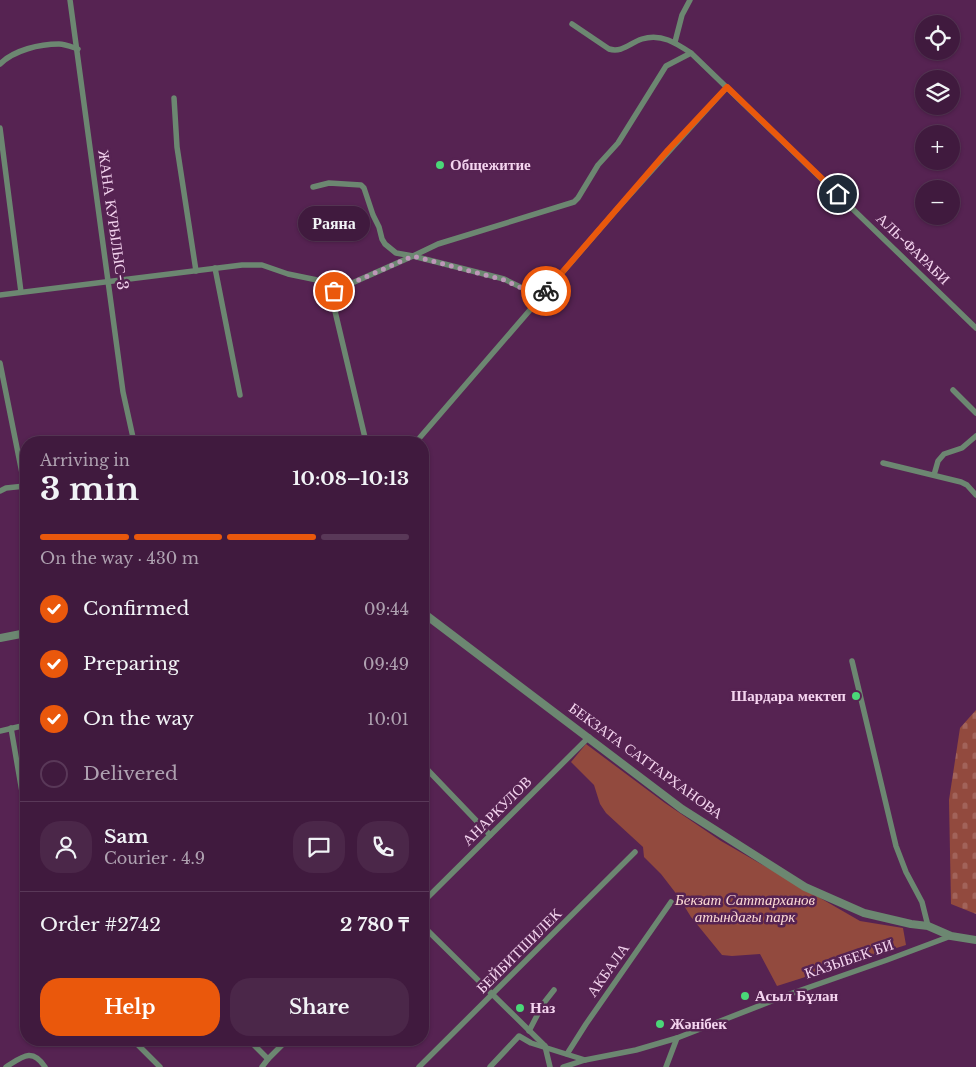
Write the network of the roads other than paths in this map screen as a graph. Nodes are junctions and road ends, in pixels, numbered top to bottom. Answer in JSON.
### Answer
{"nodes":[{"id":1,"x":70,"y":0,"type":"edge"},
{"id":2,"x":690,"y":0,"type":"edge"},
{"id":3,"x":572,"y":24,"type":"dead end"},
{"id":4,"x":676,"y":42,"type":"junction"},
{"id":5,"x":78,"y":49,"type":"junction"},
{"id":6,"x":691,"y":53,"type":"junction"},
{"id":7,"x":0,"y":64,"type":"edge"},
{"id":8,"x":727,"y":87,"type":"junction"},
{"id":9,"x":174,"y":98,"type":"dead end"},
{"id":10,"x":0,"y":128,"type":"edge"},
{"id":11,"x":313,"y":187,"type":"dead end"},
{"id":12,"x":413,"y":256,"type":"junction"},
{"id":13,"x":215,"y":268,"type":"junction"},
{"id":14,"x":196,"y":270,"type":"junction"},
{"id":15,"x":109,"y":282,"type":"junction"},
{"id":16,"x":334,"y":291,"type":"junction"},
{"id":17,"x":20,"y":292,"type":"junction"},
{"id":18,"x":0,"y":295,"type":"edge"},
{"id":19,"x":541,"y":297,"type":"junction"},
{"id":20,"x":976,"y":328,"type":"edge"},
{"id":21,"x":0,"y":363,"type":"edge"},
{"id":22,"x":953,"y":390,"type":"dead end"},
{"id":23,"x":240,"y":395,"type":"dead end"},
{"id":24,"x":975,"y":410,"type":"edge"},
{"id":25,"x":133,"y":436,"type":"edge"},
{"id":26,"x":365,"y":436,"type":"edge"},
{"id":27,"x":421,"y":436,"type":"edge"},
{"id":28,"x":976,"y":436,"type":"edge"},
{"id":29,"x":20,"y":461,"type":"edge"},
{"id":30,"x":883,"y":463,"type":"dead end"},
{"id":31,"x":934,"y":475,"type":"junction"},
{"id":32,"x":20,"y":487,"type":"edge"},
{"id":33,"x":0,"y":491,"type":"edge"},
{"id":34,"x":976,"y":495,"type":"edge"},
{"id":35,"x":429,"y":617,"type":"edge"},
{"id":36,"x":20,"y":634,"type":"edge"},
{"id":37,"x":0,"y":638,"type":"edge"},
{"id":38,"x":852,"y":661,"type":"dead end"},
{"id":39,"x":20,"y":726,"type":"edge"},
{"id":40,"x":11,"y":728,"type":"junction"},
{"id":41,"x":0,"y":731,"type":"edge"},
{"id":42,"x":589,"y":737,"type":"junction"},
{"id":43,"x":429,"y":771,"type":"edge"},
{"id":44,"x":20,"y":780,"type":"edge"},
{"id":45,"x":490,"y":835,"type":"junction"},
{"id":46,"x":635,"y":852,"type":"dead end"},
{"id":47,"x":429,"y":896,"type":"edge"},
{"id":48,"x":671,"y":902,"type":"dead end"},
{"id":49,"x":928,"y":926,"type":"junction"},
{"id":50,"x":429,"y":932,"type":"edge"},
{"id":51,"x":950,"y":936,"type":"junction"},
{"id":52,"x":976,"y":940,"type":"edge"},
{"id":53,"x":554,"y":990,"type":"dead end"},
{"id":54,"x":494,"y":994,"type":"junction"},
{"id":55,"x":529,"y":1031,"type":"junction"},
{"id":56,"x":677,"y":1038,"type":"junction"},
{"id":57,"x":139,"y":1046,"type":"edge"},
{"id":58,"x":255,"y":1046,"type":"edge"},
{"id":59,"x":281,"y":1046,"type":"edge"},
{"id":60,"x":545,"y":1046,"type":"junction"},
{"id":61,"x":568,"y":1054,"type":"junction"},
{"id":62,"x":268,"y":1058,"type":"junction"},
{"id":63,"x":585,"y":1060,"type":"junction"},
{"id":64,"x":6,"y":1067,"type":"edge"},
{"id":65,"x":45,"y":1067,"type":"edge"},
{"id":66,"x":160,"y":1067,"type":"edge"},
{"id":67,"x":262,"y":1067,"type":"edge"},
{"id":68,"x":419,"y":1067,"type":"edge"},
{"id":69,"x":490,"y":1067,"type":"edge"},
{"id":70,"x":550,"y":1067,"type":"edge"},
{"id":71,"x":563,"y":1067,"type":"edge"},
{"id":72,"x":666,"y":1067,"type":"edge"}],
"edges":[{"from":1,"to":5,"type":"street","name":"ЖАНА КУРЫЛЫС-3"},
{"from":2,"to":4,"type":"street"},
{"from":3,"to":4,"type":"street","name":"АЛЬ-ФАРАБИ"},
{"from":4,"to":6,"type":"street","name":"АЛЬ-ФАРАБИ"},
{"from":5,"to":7,"type":"street"},
{"from":5,"to":15,"type":"street","name":"ЖАНА КУРЫЛЫС-3"},
{"from":6,"to":8,"type":"street","name":"АЛЬ-ФАРАБИ"},
{"from":6,"to":12,"type":"street"},
{"from":8,"to":19,"type":"street"},
{"from":8,"to":20,"type":"street","name":"АЛЬ-ФАРАБИ"},
{"from":9,"to":14,"type":"street"},
{"from":10,"to":17,"type":"street"},
{"from":11,"to":12,"type":"street"},
{"from":12,"to":16,"type":"street"},
{"from":12,"to":19,"type":"street"},
{"from":13,"to":14,"type":"street"},
{"from":13,"to":16,"type":"street"},
{"from":13,"to":23,"type":"street"},
{"from":14,"to":15,"type":"street"},
{"from":15,"to":17,"type":"street"},
{"from":15,"to":25,"type":"street","name":"ЖАНА КУРЫЛЫС-3"},
{"from":16,"to":26,"type":"street"},
{"from":17,"to":18,"type":"street"},
{"from":19,"to":27,"type":"street"},
{"from":21,"to":29,"type":"street"},
{"from":22,"to":24,"type":"street"},
{"from":28,"to":31,"type":"street"},
{"from":30,"to":31,"type":"street"},
{"from":31,"to":34,"type":"street"},
{"from":32,"to":33,"type":"street"},
{"from":35,"to":42,"type":"street","name":"БЕКЗАТА САТТАРХАНОВА"},
{"from":36,"to":37,"type":"street"},
{"from":38,"to":49,"type":"street"},
{"from":39,"to":40,"type":"street"},
{"from":40,"to":41,"type":"street"},
{"from":40,"to":44,"type":"street"},
{"from":42,"to":45,"type":"street","name":"АНАРКУЛОВ"},
{"from":42,"to":49,"type":"street","name":"БЕКЗАТА САТТАРХАНОВА"},
{"from":43,"to":45,"type":"street"},
{"from":45,"to":47,"type":"street","name":"АНАРКУЛОВ"},
{"from":46,"to":54,"type":"street","name":"БЕЙБИТШИЛЕК"},
{"from":48,"to":61,"type":"street","name":"АКБАЛА"},
{"from":49,"to":51,"type":"street","name":"БЕКЗАТА САТТАРХАНОВА"},
{"from":50,"to":54,"type":"street"},
{"from":51,"to":52,"type":"street","name":"КАЗЫБЕК БИ"},
{"from":51,"to":56,"type":"street","name":"КАЗЫБЕК БИ"},
{"from":53,"to":55,"type":"street"},
{"from":54,"to":55,"type":"street"},
{"from":54,"to":68,"type":"street","name":"БЕЙБИТШИЛЕК"},
{"from":55,"to":60,"type":"street"},
{"from":56,"to":63,"type":"street","name":"КАЗЫБЕК БИ"},
{"from":56,"to":72,"type":"street"},
{"from":57,"to":66,"type":"street"},
{"from":58,"to":62,"type":"street"},
{"from":59,"to":62,"type":"street"},
{"from":60,"to":61,"type":"street"},
{"from":60,"to":69,"type":"street"},
{"from":60,"to":70,"type":"street"},
{"from":61,"to":63,"type":"street"},
{"from":62,"to":67,"type":"street"},
{"from":63,"to":71,"type":"street","name":"КАЗЫБЕК БИ"},
{"from":64,"to":65,"type":"street"}]}
